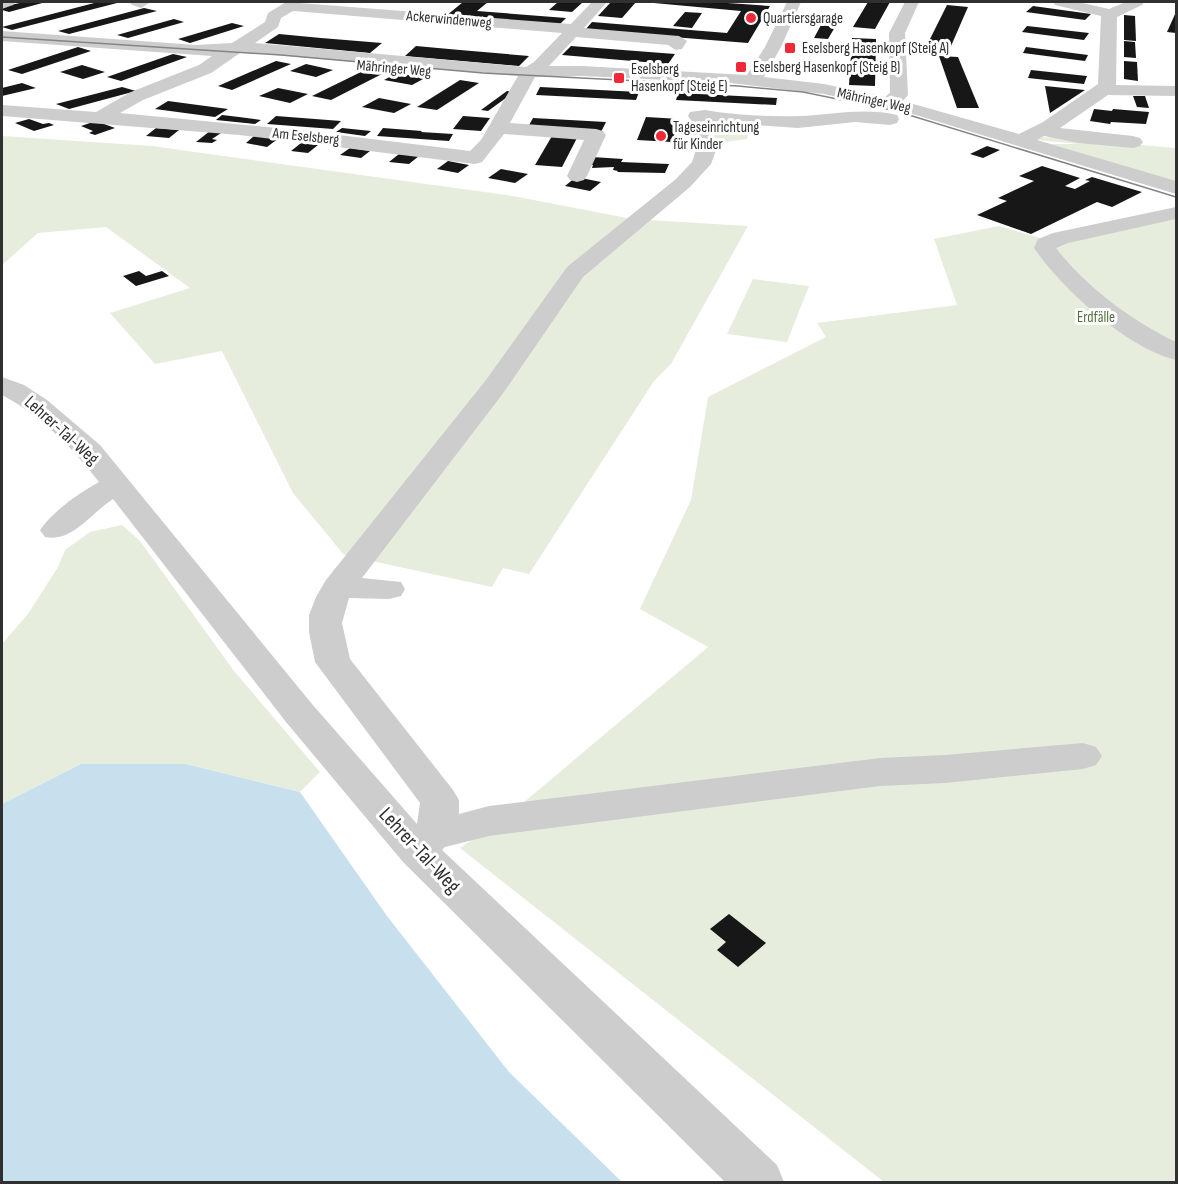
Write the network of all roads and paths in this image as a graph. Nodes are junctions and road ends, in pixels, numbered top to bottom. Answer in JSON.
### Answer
{"nodes":[{"id":1,"x":8,"y":2,"type":"edge"},
{"id":2,"x":443,"y":2,"type":"edge"},
{"id":3,"x":588,"y":2,"type":"edge"},
{"id":4,"x":600,"y":2,"type":"edge"},
{"id":5,"x":775,"y":2,"type":"edge"},
{"id":6,"x":912,"y":2,"type":"edge"},
{"id":7,"x":1060,"y":2,"type":"edge"},
{"id":8,"x":1137,"y":2,"type":"edge"},
{"id":9,"x":2,"y":4,"type":"edge"},
{"id":10,"x":292,"y":4,"type":"edge"},
{"id":11,"x":792,"y":7,"type":"edge"},
{"id":12,"x":1111,"y":14,"type":"junction"},
{"id":13,"x":765,"y":15,"type":"dead end"},
{"id":14,"x":422,"y":17,"type":"junction"},
{"id":15,"x":406,"y":30,"type":"dead end"},
{"id":16,"x":569,"y":30,"type":"junction"},
{"id":17,"x":2,"y":36,"type":"edge"},
{"id":18,"x":389,"y":42,"type":"dead end"},
{"id":19,"x":676,"y":45,"type":"dead end"},
{"id":20,"x":231,"y":50,"type":"junction"},
{"id":21,"x":368,"y":58,"type":"junction"},
{"id":22,"x":781,"y":70,"type":"junction"},
{"id":23,"x":527,"y":74,"type":"junction"},
{"id":24,"x":753,"y":80,"type":"junction"},
{"id":25,"x":1104,"y":90,"type":"junction"},
{"id":26,"x":1176,"y":91,"type":"edge"},
{"id":27,"x":890,"y":102,"type":"junction"},
{"id":28,"x":2,"y":111,"type":"edge"},
{"id":29,"x":100,"y":117,"type":"junction"},
{"id":30,"x":952,"y":119,"type":"junction"},
{"id":31,"x":1044,"y":124,"type":"junction"},
{"id":32,"x":497,"y":128,"type":"junction"},
{"id":33,"x":1019,"y":141,"type":"junction"},
{"id":34,"x":1133,"y":142,"type":"dead end"},
{"id":35,"x":577,"y":176,"type":"dead end"},
{"id":36,"x":1176,"y":188,"type":"edge"},
{"id":37,"x":1176,"y":213,"type":"edge"},
{"id":38,"x":1176,"y":352,"type":"edge"},
{"id":39,"x":2,"y":385,"type":"edge"},
{"id":40,"x":117,"y":484,"type":"junction"},
{"id":41,"x":56,"y":530,"type":"dead end"},
{"id":42,"x":338,"y":587,"type":"junction"},
{"id":43,"x":388,"y":589,"type":"dead end"},
{"id":44,"x":1083,"y":756,"type":"dead end"},
{"id":45,"x":426,"y":843,"type":"junction"},
{"id":46,"x":759,"y":1182,"type":"edge"}],
"edges":[{"from":1,"to":9,"type":"street"},
{"from":2,"to":14,"type":"street"},
{"from":3,"to":16,"type":"street"},
{"from":4,"to":16,"type":"street"},
{"from":5,"to":11,"type":"street"},
{"from":6,"to":27,"type":"street"},
{"from":7,"to":12,"type":"street"},
{"from":8,"to":12,"type":"street"},
{"from":10,"to":14,"type":"street","name":"Ackerwindenweg"},
{"from":10,"to":20,"type":"street"},
{"from":11,"to":13,"type":"street"},
{"from":11,"to":22,"type":"street"},
{"from":12,"to":25,"type":"street"},
{"from":14,"to":15,"type":"street"},
{"from":14,"to":16,"type":"street","name":"Ackerwindenweg"},
{"from":16,"to":19,"type":"street","name":"Ackerwindenweg"},
{"from":16,"to":23,"type":"street"},
{"from":17,"to":20,"type":"street","name":"Mähringer Weg"},
{"from":18,"to":21,"type":"street"},
{"from":20,"to":21,"type":"street","name":"Mähringer Weg"},
{"from":20,"to":23,"type":"street","name":"Mähringer Weg"},
{"from":20,"to":29,"type":"street"},
{"from":21,"to":23,"type":"street","name":"Mähringer Weg"},
{"from":22,"to":24,"type":"street","name":"Mähringer Weg"},
{"from":22,"to":24,"type":"street"},
{"from":22,"to":27,"type":"street","name":"Mähringer Weg"},
{"from":23,"to":24,"type":"street","name":"Mähringer Weg"},
{"from":23,"to":32,"type":"street","name":"Am Eselsberg"},
{"from":25,"to":26,"type":"street"},
{"from":25,"to":31,"type":"street"},
{"from":27,"to":30,"type":"street","name":"Mähringer Weg"},
{"from":28,"to":29,"type":"street","name":"Am Eselsberg"},
{"from":29,"to":32,"type":"street","name":"Am Eselsberg"},
{"from":30,"to":33,"type":"street","name":"Mähringer Weg"},
{"from":30,"to":42,"type":"street"},
{"from":31,"to":33,"type":"street"},
{"from":31,"to":34,"type":"street"},
{"from":32,"to":35,"type":"street"},
{"from":33,"to":36,"type":"street","name":"Mähringer Weg"},
{"from":37,"to":38,"type":"street"},
{"from":39,"to":40,"type":"street","name":"Lehrer-Tal-Weg"},
{"from":40,"to":41,"type":"street","name":"Lehrer-Tal-Weg"},
{"from":40,"to":45,"type":"street","name":"Lehrer-Tal-Weg"},
{"from":42,"to":43,"type":"street"},
{"from":42,"to":45,"type":"street"},
{"from":44,"to":45,"type":"street"},
{"from":45,"to":46,"type":"street","name":"Lehrer-Tal-Weg"}]}
